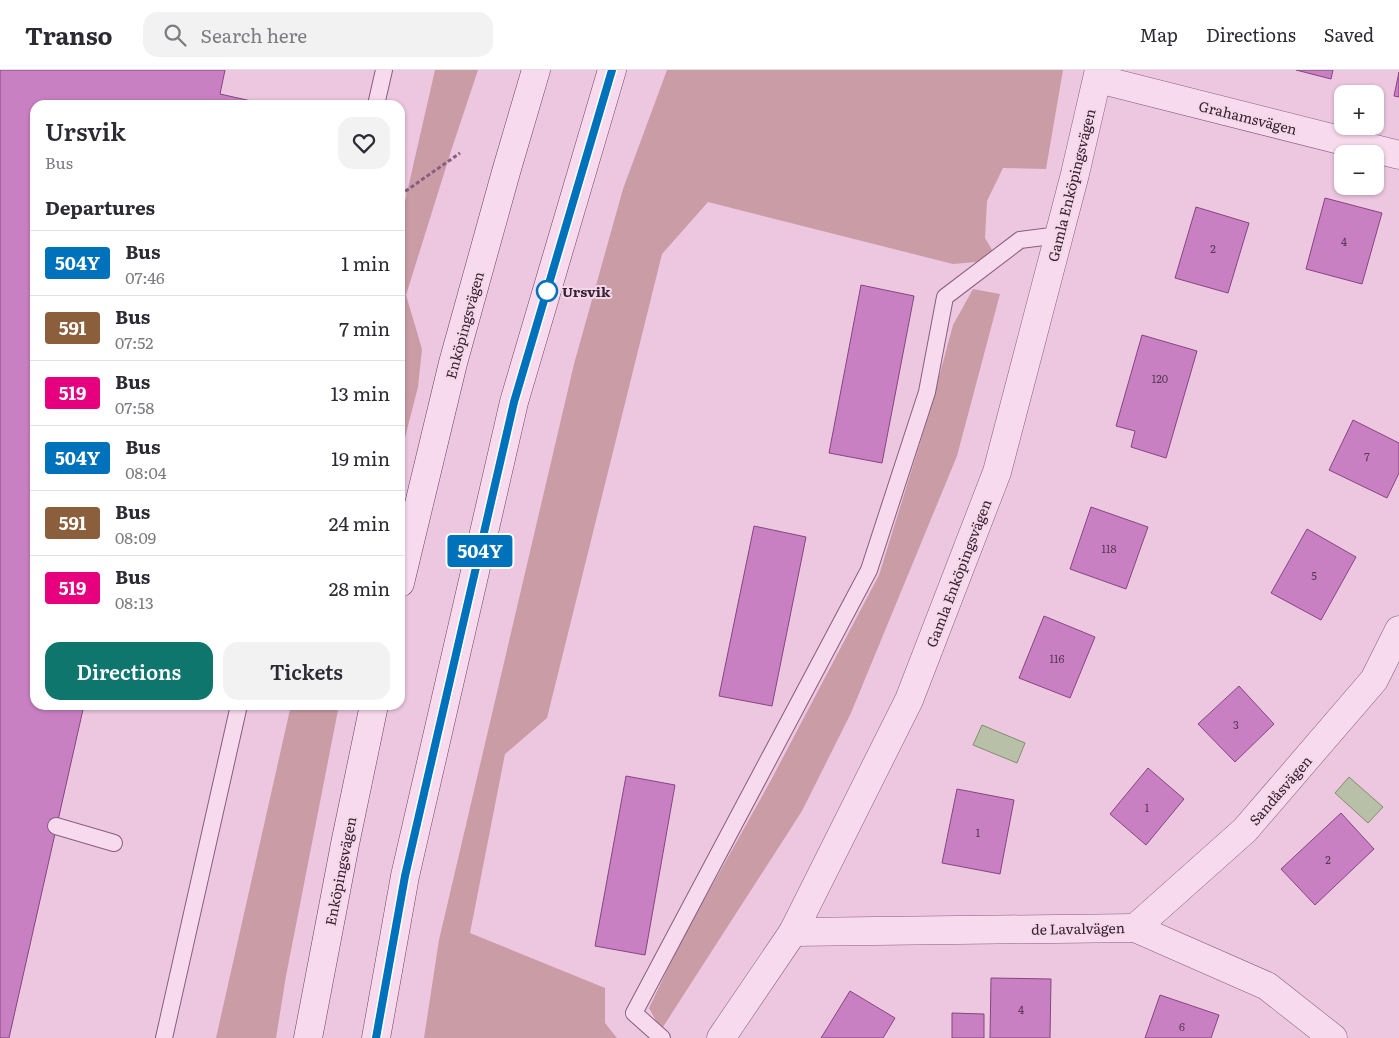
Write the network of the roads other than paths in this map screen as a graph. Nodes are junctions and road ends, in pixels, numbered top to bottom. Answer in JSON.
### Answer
{"nodes":[{"id":1,"x":384,"y":70,"type":"edge"},
{"id":2,"x":536,"y":70,"type":"edge"},
{"id":3,"x":612,"y":70,"type":"edge"},
{"id":4,"x":1098,"y":74,"type":"edge"},
{"id":5,"x":377,"y":100,"type":"edge"},
{"id":6,"x":1399,"y":155,"type":"edge"},
{"id":7,"x":1059,"y":235,"type":"junction"},
{"id":8,"x":405,"y":562,"type":"edge"},
{"id":9,"x":1399,"y":630,"type":"edge"},
{"id":10,"x":238,"y":710,"type":"edge"},
{"id":11,"x":373,"y":710,"type":"edge"},
{"id":12,"x":56,"y":826,"type":"dead end"},
{"id":13,"x":114,"y":843,"type":"dead end"},
{"id":14,"x":1135,"y":928,"type":"junction"},
{"id":15,"x":793,"y":932,"type":"junction"},
{"id":16,"x":164,"y":1038,"type":"edge"},
{"id":17,"x":308,"y":1038,"type":"edge"},
{"id":18,"x":376,"y":1038,"type":"edge"},
{"id":19,"x":662,"y":1038,"type":"edge"},
{"id":20,"x":721,"y":1038,"type":"edge"},
{"id":21,"x":1333,"y":1038,"type":"edge"}],
"edges":[{"from":1,"to":5,"type":"lane"},
{"from":2,"to":8,"type":"street","name":"Enköpingsvägen"},
{"from":3,"to":18,"type":"street"},
{"from":4,"to":6,"type":"street","name":"Grahamsvägen"},
{"from":4,"to":7,"type":"street","name":"Gamla Enköpingsvägen"},
{"from":7,"to":15,"type":"street","name":"Gamla Enköpingsvägen"},
{"from":7,"to":19,"type":"lane"},
{"from":9,"to":14,"type":"street","name":"Sandåsvägen"},
{"from":10,"to":16,"type":"lane"},
{"from":11,"to":17,"type":"street","name":"Enköpingsvägen"},
{"from":12,"to":13,"type":"lane"},
{"from":14,"to":15,"type":"street","name":"de Lavalvägen"},
{"from":14,"to":21,"type":"street","name":"de Lavalvägen"},
{"from":15,"to":20,"type":"street","name":"Gamla Enköpingsvägen"}]}
